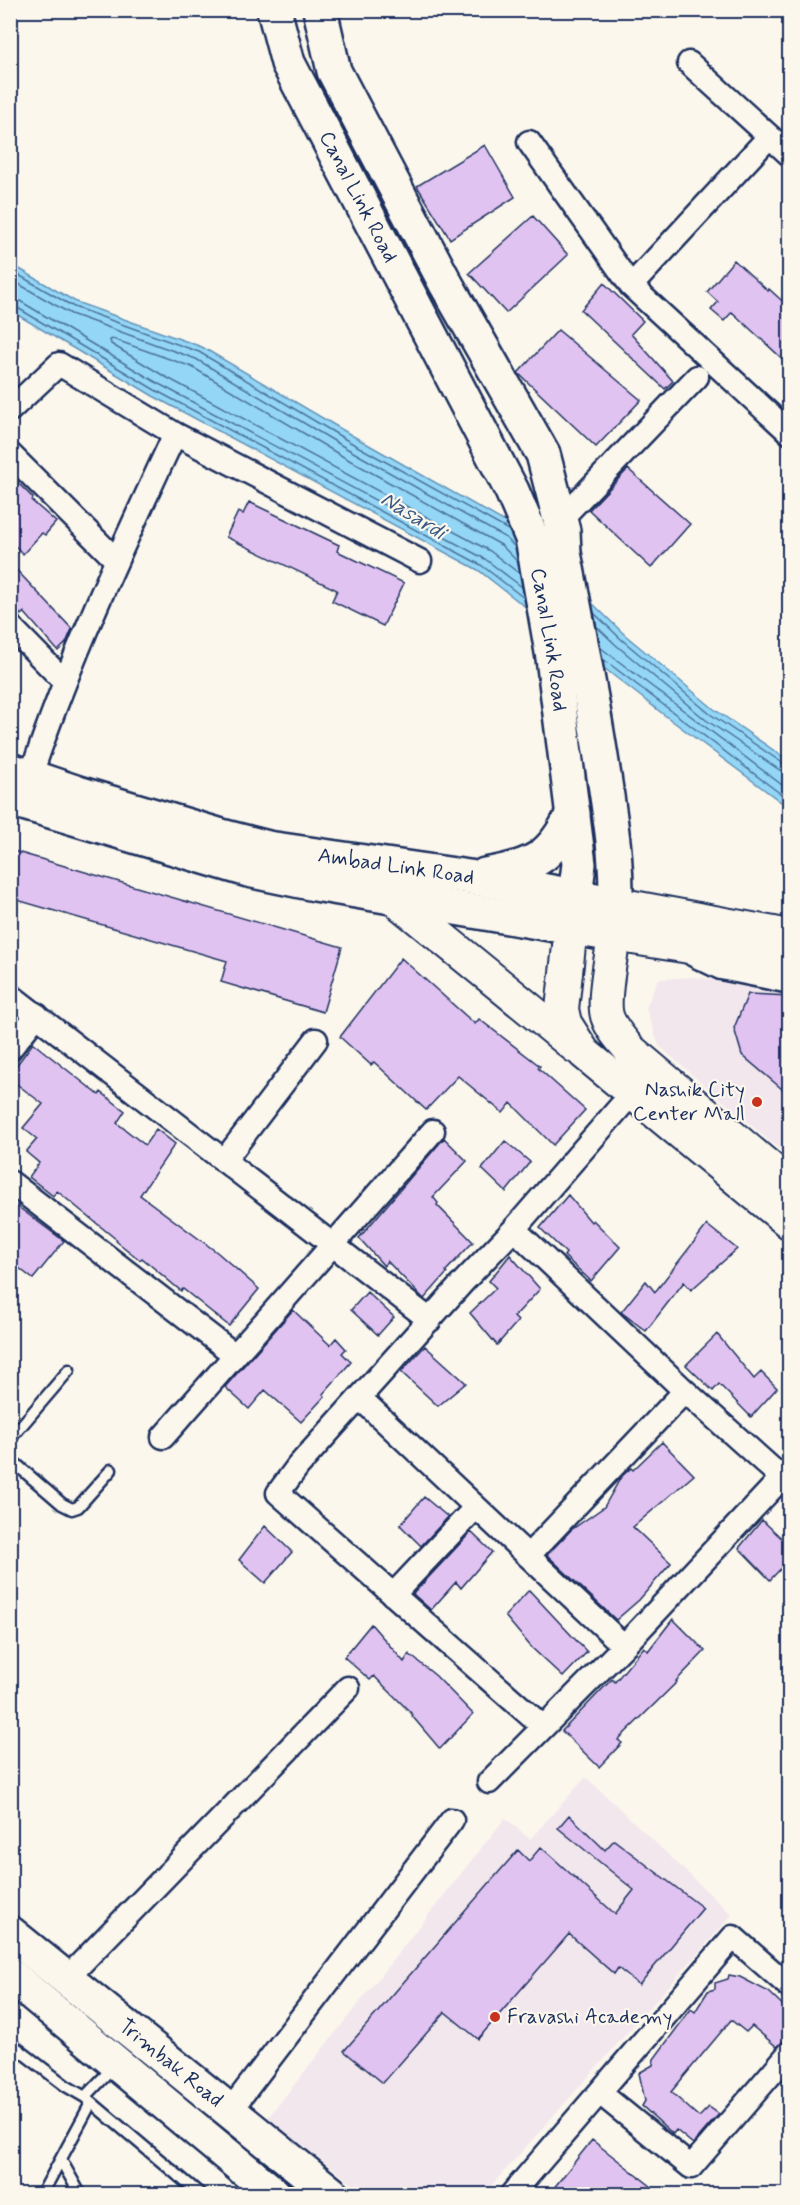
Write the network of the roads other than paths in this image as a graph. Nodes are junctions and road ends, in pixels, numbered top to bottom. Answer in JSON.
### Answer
{"nodes":[{"id":1,"x":273,"y":10,"type":"edge"},
{"id":2,"x":320,"y":10,"type":"edge"},
{"id":3,"x":689,"y":63,"type":"dead end"},
{"id":4,"x":769,"y":137,"type":"junction"},
{"id":5,"x":530,"y":141,"type":"dead end"},
{"id":6,"x":789,"y":155,"type":"edge"},
{"id":7,"x":631,"y":286,"type":"junction"},
{"id":8,"x":697,"y":377,"type":"dead end"},
{"id":9,"x":10,"y":410,"type":"edge"},
{"id":10,"x":789,"y":433,"type":"edge"},
{"id":11,"x":175,"y":434,"type":"junction"},
{"id":12,"x":10,"y":454,"type":"edge"},
{"id":13,"x":560,"y":520,"type":"junction"},
{"id":14,"x":116,"y":560,"type":"junction"},
{"id":15,"x":420,"y":561,"type":"dead end"},
{"id":16,"x":10,"y":626,"type":"edge"},
{"id":17,"x":64,"y":681,"type":"junction"},
{"id":18,"x":20,"y":795,"type":"edge"},
{"id":19,"x":573,"y":813,"type":"junction"},
{"id":20,"x":469,"y":877,"type":"junction"},
{"id":21,"x":575,"y":896,"type":"junction"},
{"id":22,"x":393,"y":897,"type":"junction"},
{"id":23,"x":616,"y":919,"type":"junction"},
{"id":24,"x":571,"y":928,"type":"junction"},
{"id":25,"x":789,"y":936,"type":"edge"},
{"id":26,"x":789,"y":963,"type":"edge"},
{"id":27,"x":748,"y":965,"type":"junction"},
{"id":28,"x":789,"y":982,"type":"edge"},
{"id":29,"x":10,"y":995,"type":"edge"},
{"id":30,"x":37,"y":1015,"type":"junction"},
{"id":31,"x":316,"y":1040,"type":"dead end"},
{"id":32,"x":10,"y":1048,"type":"edge"},
{"id":33,"x":584,"y":1053,"type":"junction"},
{"id":34,"x":633,"y":1092,"type":"junction"},
{"id":35,"x":433,"y":1131,"type":"dead end"},
{"id":36,"x":224,"y":1161,"type":"junction"},
{"id":37,"x":10,"y":1182,"type":"edge"},
{"id":38,"x":789,"y":1185,"type":"edge"},
{"id":39,"x":789,"y":1223,"type":"edge"},
{"id":40,"x":514,"y":1229,"type":"junction"},
{"id":41,"x":333,"y":1245,"type":"junction"},
{"id":42,"x":430,"y":1320,"type":"junction"},
{"id":43,"x":235,"y":1355,"type":"junction"},
{"id":44,"x":69,"y":1370,"type":"dead end"},
{"id":45,"x":685,"y":1391,"type":"junction"},
{"id":46,"x":360,"y":1398,"type":"junction"},
{"id":47,"x":163,"y":1437,"type":"dead end"},
{"id":48,"x":10,"y":1439,"type":"edge"},
{"id":49,"x":10,"y":1459,"type":"edge"},
{"id":50,"x":111,"y":1470,"type":"dead end"},
{"id":51,"x":786,"y":1474,"type":"edge"},
{"id":52,"x":476,"y":1508,"type":"junction"},
{"id":53,"x":528,"y":1556,"type":"junction"},
{"id":54,"x":393,"y":1595,"type":"junction"},
{"id":55,"x":624,"y":1646,"type":"junction"},
{"id":56,"x":348,"y":1688,"type":"dead end"},
{"id":57,"x":542,"y":1726,"type":"junction"},
{"id":58,"x":489,"y":1782,"type":"dead end"},
{"id":59,"x":452,"y":1820,"type":"dead end"},
{"id":60,"x":10,"y":1933,"type":"edge"},
{"id":61,"x":10,"y":1975,"type":"edge"},
{"id":62,"x":66,"y":1979,"type":"junction"},
{"id":63,"x":789,"y":1987,"type":"edge"},
{"id":64,"x":10,"y":2043,"type":"edge"},
{"id":65,"x":789,"y":2052,"type":"edge"},
{"id":66,"x":111,"y":2069,"type":"junction"},
{"id":67,"x":600,"y":2093,"type":"junction"},
{"id":68,"x":88,"y":2100,"type":"junction"},
{"id":69,"x":229,"y":2112,"type":"junction"},
{"id":70,"x":61,"y":2160,"type":"junction"},
{"id":71,"x":42,"y":2194,"type":"edge"},
{"id":72,"x":80,"y":2194,"type":"edge"},
{"id":73,"x":200,"y":2194,"type":"edge"},
{"id":74,"x":274,"y":2194,"type":"edge"},
{"id":75,"x":332,"y":2194,"type":"edge"},
{"id":76,"x":512,"y":2194,"type":"edge"}],
"edges":[{"from":1,"to":19,"type":"main road","name":"Canal Link Road"},
{"from":2,"to":13,"type":"main road","name":"Canal Link Road"},
{"from":3,"to":4,"type":"street"},
{"from":4,"to":6,"type":"street"},
{"from":4,"to":7,"type":"street"},
{"from":5,"to":7,"type":"street"},
{"from":7,"to":10,"type":"street"},
{"from":8,"to":13,"type":"street"},
{"from":9,"to":11,"type":"street"},
{"from":11,"to":14,"type":"street"},
{"from":11,"to":15,"type":"street"},
{"from":12,"to":14,"type":"street"},
{"from":13,"to":23,"type":"main road","name":"Canal Link Road"},
{"from":14,"to":17,"type":"street"},
{"from":16,"to":17,"type":"street"},
{"from":17,"to":18,"type":"street"},
{"from":18,"to":20,"type":"main road","name":"Ambad Link Road"},
{"from":18,"to":22,"type":"main road","name":"Ambad Link Road"},
{"from":19,"to":20,"type":"main road"},
{"from":19,"to":21,"type":"main road","name":"Canal Link Road"},
{"from":20,"to":21,"type":"main road","name":"Ambad Link Road"},
{"from":21,"to":23,"type":"main road","name":"Ambad Link Road"},
{"from":21,"to":24,"type":"main road","name":"Canal Link Road"},
{"from":22,"to":24,"type":"main road","name":"Ambad Link Road"},
{"from":22,"to":33,"type":"main road"},
{"from":23,"to":24,"type":"main road","name":"Ambad Link Road"},
{"from":23,"to":25,"type":"main road","name":"Ambad Link Road"},
{"from":23,"to":27,"type":"main road","name":"Ambad Link Road"},
{"from":23,"to":38,"type":"main road","name":"Canal Link Road"},
{"from":24,"to":33,"type":"main road","name":"Canal Link Road"},
{"from":26,"to":27,"type":"main road","name":"Ambad Link Road"},
{"from":27,"to":28,"type":"street"},
{"from":29,"to":30,"type":"street"},
{"from":30,"to":32,"type":"street"},
{"from":30,"to":36,"type":"street"},
{"from":31,"to":36,"type":"street"},
{"from":33,"to":34,"type":"main road","name":"Canal Link Road"},
{"from":34,"to":39,"type":"main road","name":"Canal Link Road"},
{"from":34,"to":40,"type":"street"},
{"from":35,"to":41,"type":"street"},
{"from":36,"to":41,"type":"street"},
{"from":37,"to":43,"type":"street"},
{"from":40,"to":42,"type":"street"},
{"from":40,"to":45,"type":"street"},
{"from":41,"to":42,"type":"street"},
{"from":41,"to":43,"type":"street"},
{"from":42,"to":46,"type":"street"},
{"from":43,"to":47,"type":"street"},
{"from":44,"to":48,"type":"lane"},
{"from":45,"to":51,"type":"street"},
{"from":45,"to":53,"type":"street"},
{"from":46,"to":52,"type":"street"},
{"from":46,"to":54,"type":"street"},
{"from":49,"to":50,"type":"lane"},
{"from":51,"to":55,"type":"street"},
{"from":52,"to":53,"type":"street"},
{"from":52,"to":54,"type":"street"},
{"from":53,"to":55,"type":"street"},
{"from":54,"to":57,"type":"street"},
{"from":55,"to":57,"type":"street"},
{"from":56,"to":62,"type":"street"},
{"from":57,"to":58,"type":"street"},
{"from":59,"to":69,"type":"street"},
{"from":60,"to":62,"type":"main road","name":"Trimbak Road"},
{"from":61,"to":66,"type":"main road","name":"Trimbak Road"},
{"from":62,"to":69,"type":"main road","name":"Trimbak Road"},
{"from":63,"to":67,"type":"street"},
{"from":64,"to":68,"type":"lane"},
{"from":65,"to":67,"type":"street"},
{"from":66,"to":68,"type":"lane"},
{"from":66,"to":74,"type":"main road","name":"Trimbak Road"},
{"from":67,"to":76,"type":"street"},
{"from":68,"to":70,"type":"lane"},
{"from":68,"to":73,"type":"lane"},
{"from":69,"to":75,"type":"main road","name":"Trimbak Road"},
{"from":70,"to":71,"type":"lane"},
{"from":70,"to":72,"type":"lane"}]}
